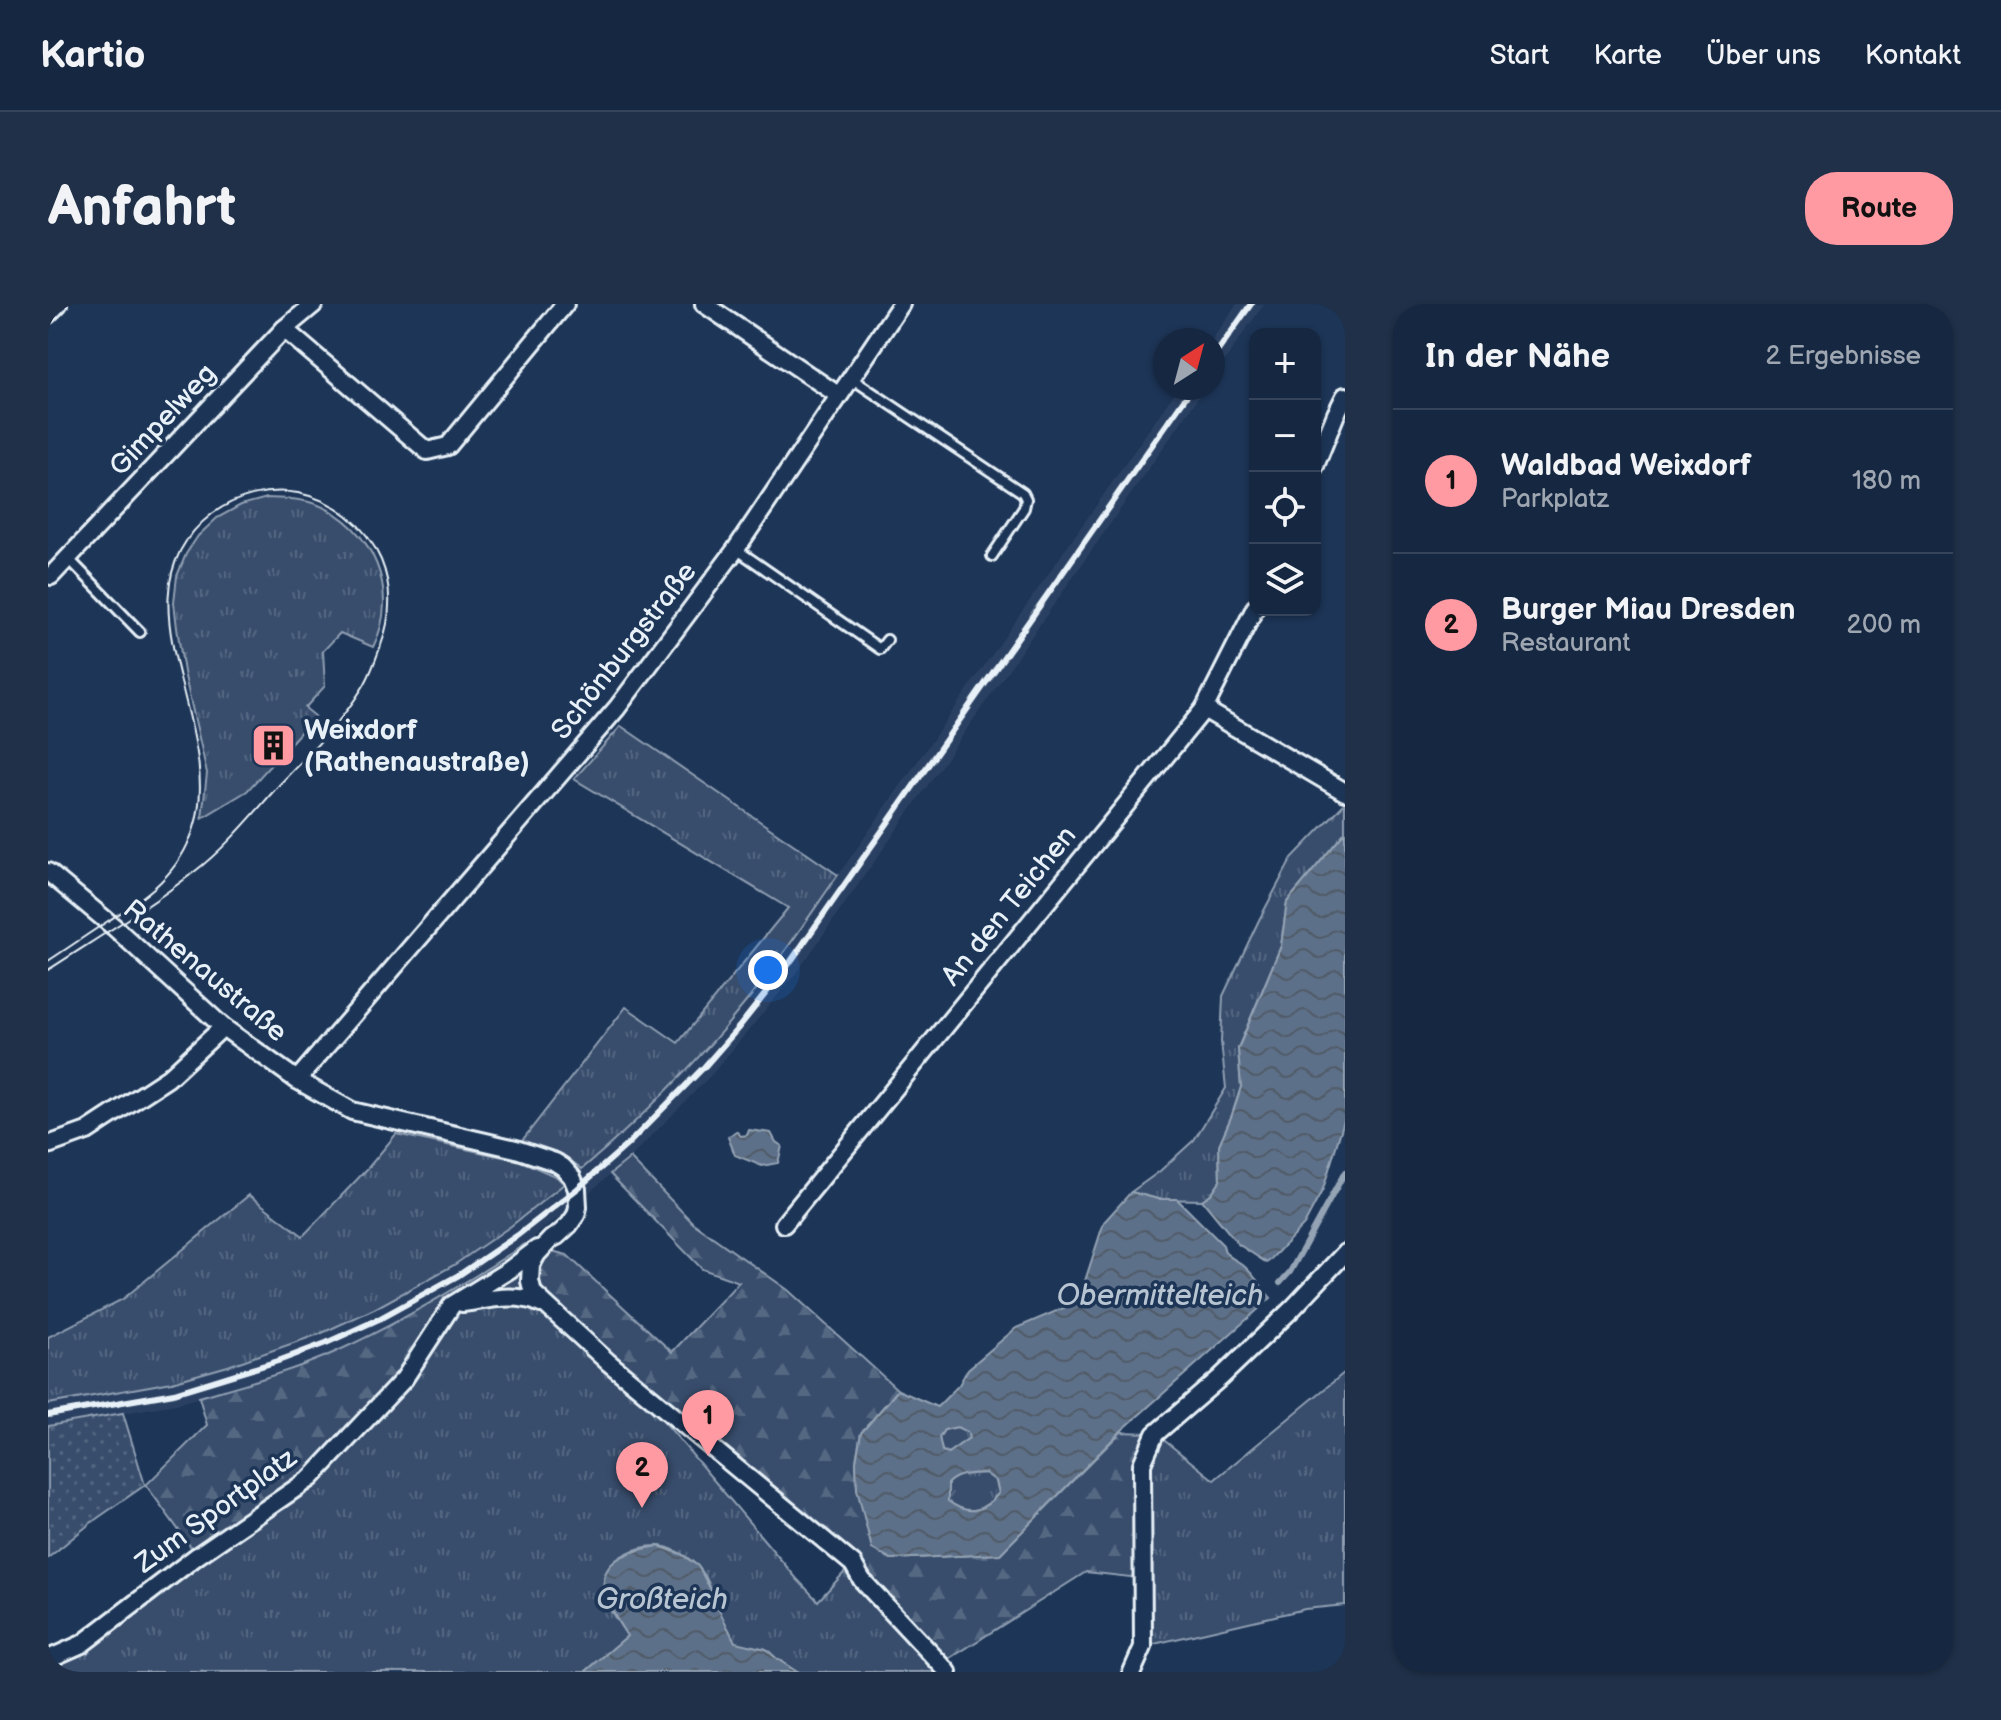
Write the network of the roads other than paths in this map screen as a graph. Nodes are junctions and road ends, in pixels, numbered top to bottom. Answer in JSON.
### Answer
{"nodes":[{"id":1,"x":58,"y":304,"type":"edge"},
{"id":2,"x":314,"y":304,"type":"edge"},
{"id":3,"x":565,"y":304,"type":"edge"},
{"id":4,"x":704,"y":304,"type":"edge"},
{"id":5,"x":901,"y":304,"type":"edge"},
{"id":6,"x":48,"y":314,"type":"edge"},
{"id":7,"x":284,"y":329,"type":"junction"},
{"id":8,"x":850,"y":378,"type":"junction"},
{"id":9,"x":838,"y":395,"type":"junction"},
{"id":10,"x":1345,"y":396,"type":"edge"},
{"id":11,"x":1321,"y":451,"type":"edge"},
{"id":12,"x":736,"y":549,"type":"junction"},
{"id":13,"x":992,"y":556,"type":"dead end"},
{"id":14,"x":68,"y":558,"type":"junction"},
{"id":15,"x":51,"y":576,"type":"dead end"},
{"id":16,"x":1251,"y":616,"type":"edge"},
{"id":17,"x":140,"y":632,"type":"dead end"},
{"id":18,"x":887,"y":640,"type":"dead end"},
{"id":19,"x":1204,"y":709,"type":"junction"},
{"id":20,"x":1345,"y":792,"type":"edge"},
{"id":21,"x":48,"y":872,"type":"edge"},
{"id":22,"x":223,"y":1027,"type":"junction"},
{"id":23,"x":297,"y":1080,"type":"junction"},
{"id":24,"x":48,"y":1145,"type":"edge"},
{"id":25,"x":784,"y":1224,"type":"dead end"},
{"id":26,"x":551,"y":1239,"type":"junction"},
{"id":27,"x":1345,"y":1253,"type":"edge"},
{"id":28,"x":452,"y":1305,"type":"junction"},
{"id":29,"x":550,"y":1309,"type":"junction"},
{"id":30,"x":48,"y":1659,"type":"edge"},
{"id":31,"x":948,"y":1672,"type":"edge"},
{"id":32,"x":1132,"y":1672,"type":"edge"}],
"edges":[{"from":1,"to":6,"type":"street"},
{"from":2,"to":7,"type":"street","name":"Gimpelweg"},
{"from":3,"to":7,"type":"street"},
{"from":4,"to":9,"type":"street"},
{"from":5,"to":8,"type":"street","name":"Schönburgstraße"},
{"from":7,"to":14,"type":"street","name":"Gimpelweg"},
{"from":8,"to":9,"type":"street","name":"Schönburgstraße"},
{"from":8,"to":13,"type":"lane"},
{"from":9,"to":12,"type":"street","name":"Schönburgstraße"},
{"from":10,"to":11,"type":"street"},
{"from":12,"to":18,"type":"lane"},
{"from":12,"to":23,"type":"street","name":"Schönburgstraße"},
{"from":14,"to":15,"type":"street","name":"Gimpelweg"},
{"from":14,"to":17,"type":"lane"},
{"from":16,"to":19,"type":"street","name":"An den Teichen"},
{"from":19,"to":20,"type":"street"},
{"from":19,"to":25,"type":"street","name":"An den Teichen"},
{"from":21,"to":22,"type":"street","name":"Rathenaustraße"},
{"from":22,"to":23,"type":"street","name":"Rathenaustraße"},
{"from":22,"to":24,"type":"street"},
{"from":23,"to":26,"type":"street","name":"Rathenaustraße"},
{"from":26,"to":28,"type":"street","name":"Zum Sportplatz"},
{"from":26,"to":29,"type":"street"},
{"from":27,"to":32,"type":"street"},
{"from":28,"to":29,"type":"street"},
{"from":28,"to":30,"type":"street","name":"Zum Sportplatz"},
{"from":29,"to":31,"type":"street"}]}
